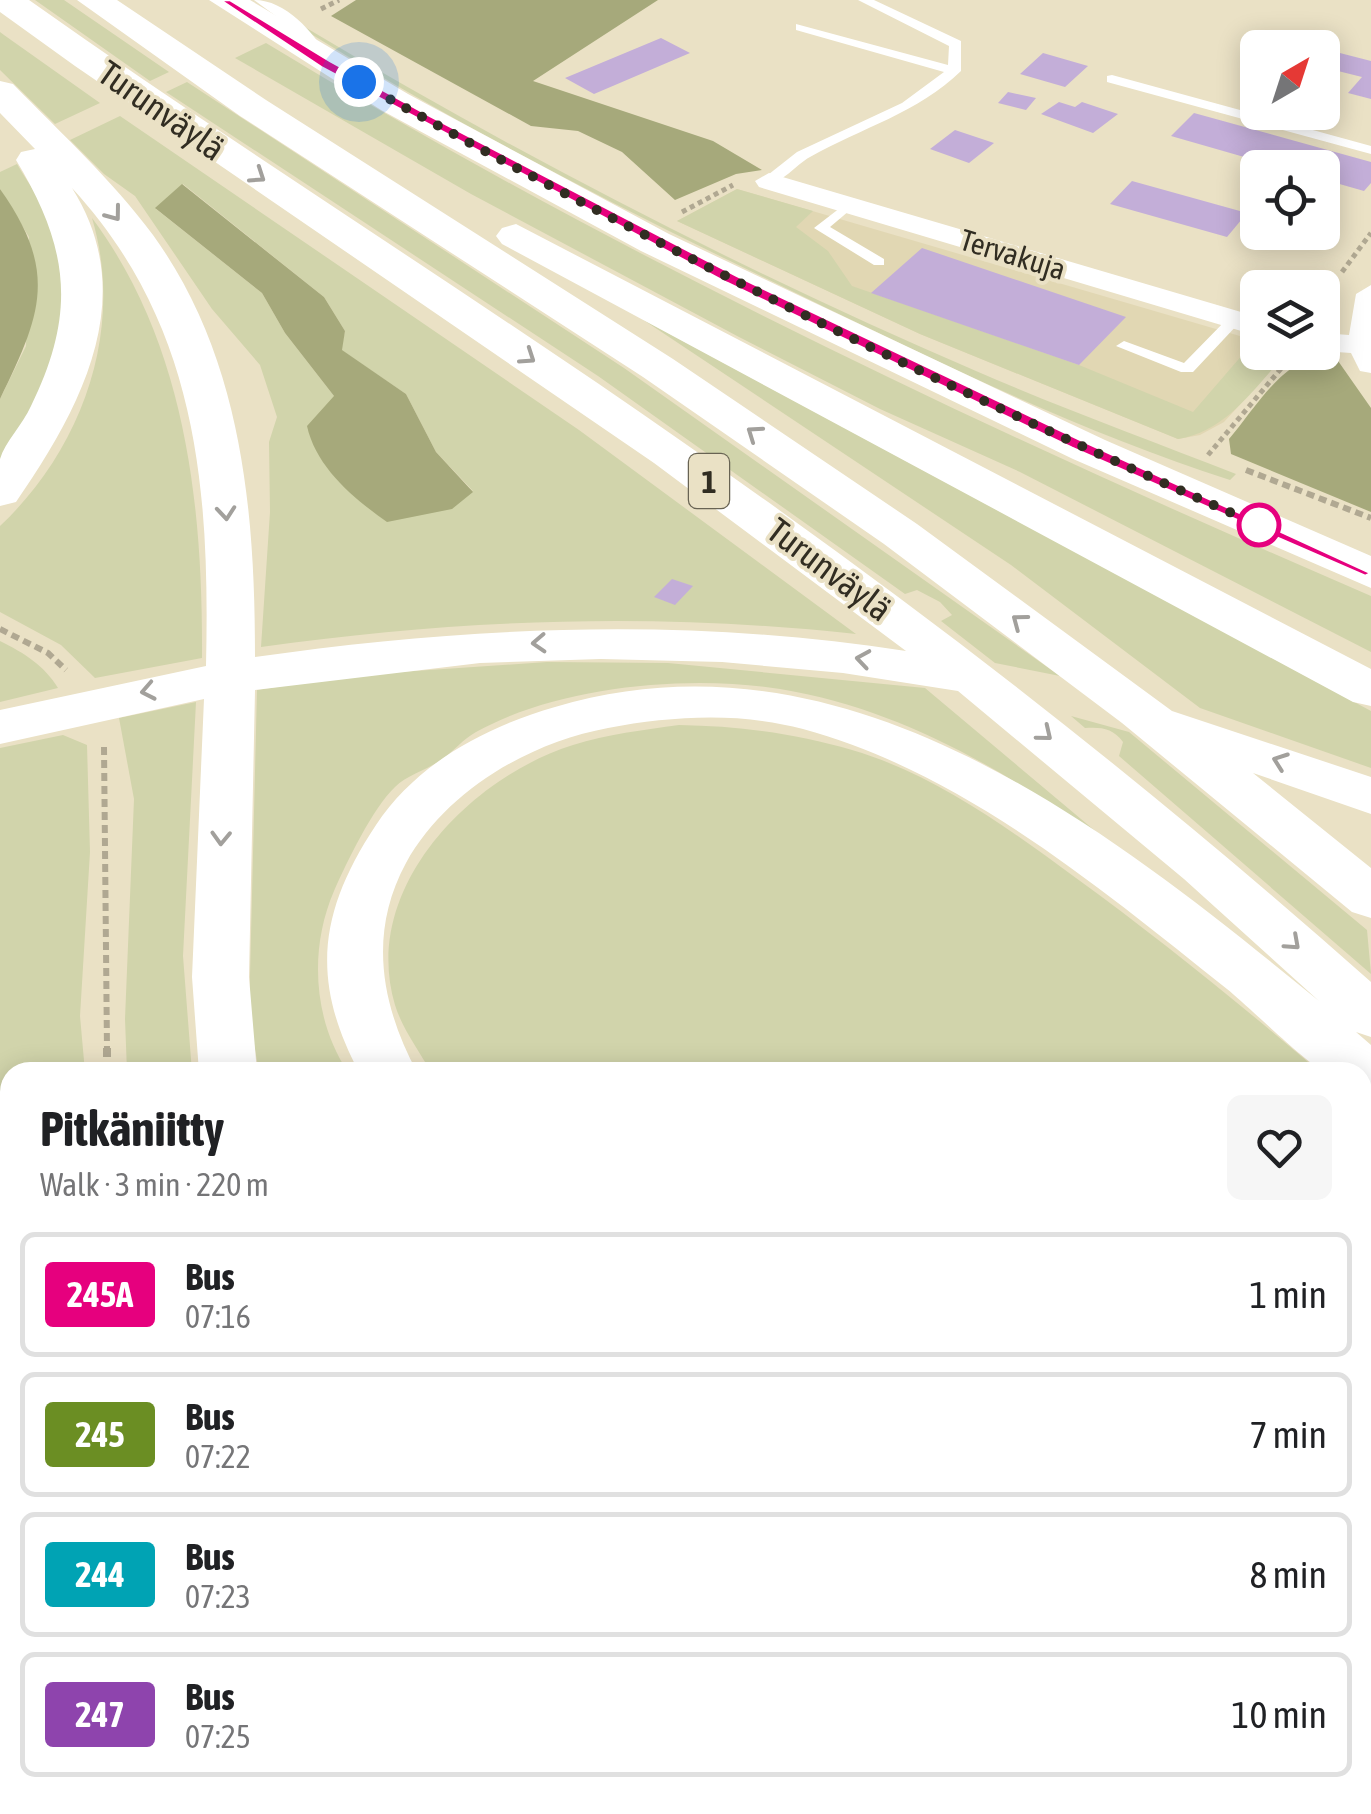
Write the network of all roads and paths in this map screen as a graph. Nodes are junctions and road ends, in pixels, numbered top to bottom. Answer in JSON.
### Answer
{"nodes":[{"id":1,"x":6,"y":0,"type":"edge"},
{"id":2,"x":94,"y":0,"type":"edge"},
{"id":3,"x":226,"y":0,"type":"edge"},
{"id":4,"x":260,"y":0,"type":"edge"},
{"id":5,"x":864,"y":0,"type":"edge"},
{"id":6,"x":800,"y":27,"type":"dead end"},
{"id":7,"x":326,"y":64,"type":"junction"},
{"id":8,"x":954,"y":71,"type":"junction"},
{"id":9,"x":1112,"y":79,"type":"dead end"},
{"id":10,"x":0,"y":92,"type":"edge"},
{"id":11,"x":0,"y":102,"type":"edge"},
{"id":12,"x":254,"y":106,"type":"junction"},
{"id":13,"x":1371,"y":150,"type":"edge"},
{"id":14,"x":769,"y":181,"type":"joint"},
{"id":15,"x":850,"y":205,"type":"junction"},
{"id":16,"x":880,"y":262,"type":"dead end"},
{"id":17,"x":1371,"y":294,"type":"edge"},
{"id":18,"x":1240,"y":321,"type":"edge"},
{"id":19,"x":1240,"y":328,"type":"edge"},
{"id":20,"x":1124,"y":346,"type":"dead end"},
{"id":21,"x":1340,"y":347,"type":"edge"},
{"id":22,"x":1367,"y":355,"type":"edge"},
{"id":23,"x":1280,"y":370,"type":"edge"},
{"id":24,"x":1208,"y":455,"type":"dead end"},
{"id":25,"x":0,"y":492,"type":"edge"},
{"id":26,"x":1371,"y":572,"type":"edge"},
{"id":27,"x":0,"y":629,"type":"edge"},
{"id":28,"x":76,"y":678,"type":"dead end"},
{"id":29,"x":1371,"y":690,"type":"edge"},
{"id":30,"x":0,"y":727,"type":"edge"},
{"id":31,"x":103,"y":744,"type":"dead end"},
{"id":32,"x":1371,"y":796,"type":"edge"},
{"id":33,"x":1371,"y":898,"type":"edge"},
{"id":34,"x":1371,"y":1015,"type":"edge"},
{"id":35,"x":108,"y":1062,"type":"edge"},
{"id":36,"x":227,"y":1062,"type":"edge"},
{"id":37,"x":382,"y":1062,"type":"edge"},
{"id":38,"x":1351,"y":1062,"type":"edge"}],
"edges":[{"from":1,"to":34,"type":"main road","name":"Turunväylä","number":"1","one_way":true},
{"from":2,"to":12,"type":"main road","name":"Turunväylä","number":"1"},
{"from":3,"to":7,"type":"main road"},
{"from":4,"to":7,"type":"lane"},
{"from":5,"to":8,"type":"lane"},
{"from":6,"to":8,"type":"lane"},
{"from":7,"to":26,"type":"main road"},
{"from":8,"to":14,"type":"lane"},
{"from":9,"to":13,"type":"lane"},
{"from":10,"to":36,"type":"main road","one_way":true},
{"from":11,"to":25,"type":"main road"},
{"from":12,"to":29,"type":"main road"},
{"from":33,"to":12,"type":"main road","name":"Turunväylä","number":"1","one_way":true},
{"from":14,"to":15,"type":"street","name":"Tervakuja"},
{"from":15,"to":16,"type":"lane"},
{"from":15,"to":18,"type":"street","name":"Tervakuja"},
{"from":17,"to":22,"type":"street"},
{"from":19,"to":20,"type":"lane"},
{"from":21,"to":22,"type":"street"},
{"from":23,"to":24,"type":"path"},
{"from":27,"to":28,"type":"path"},
{"from":32,"to":30,"type":"main road","one_way":true},
{"from":31,"to":35,"type":"path"},
{"from":37,"to":38,"type":"main road"}]}
